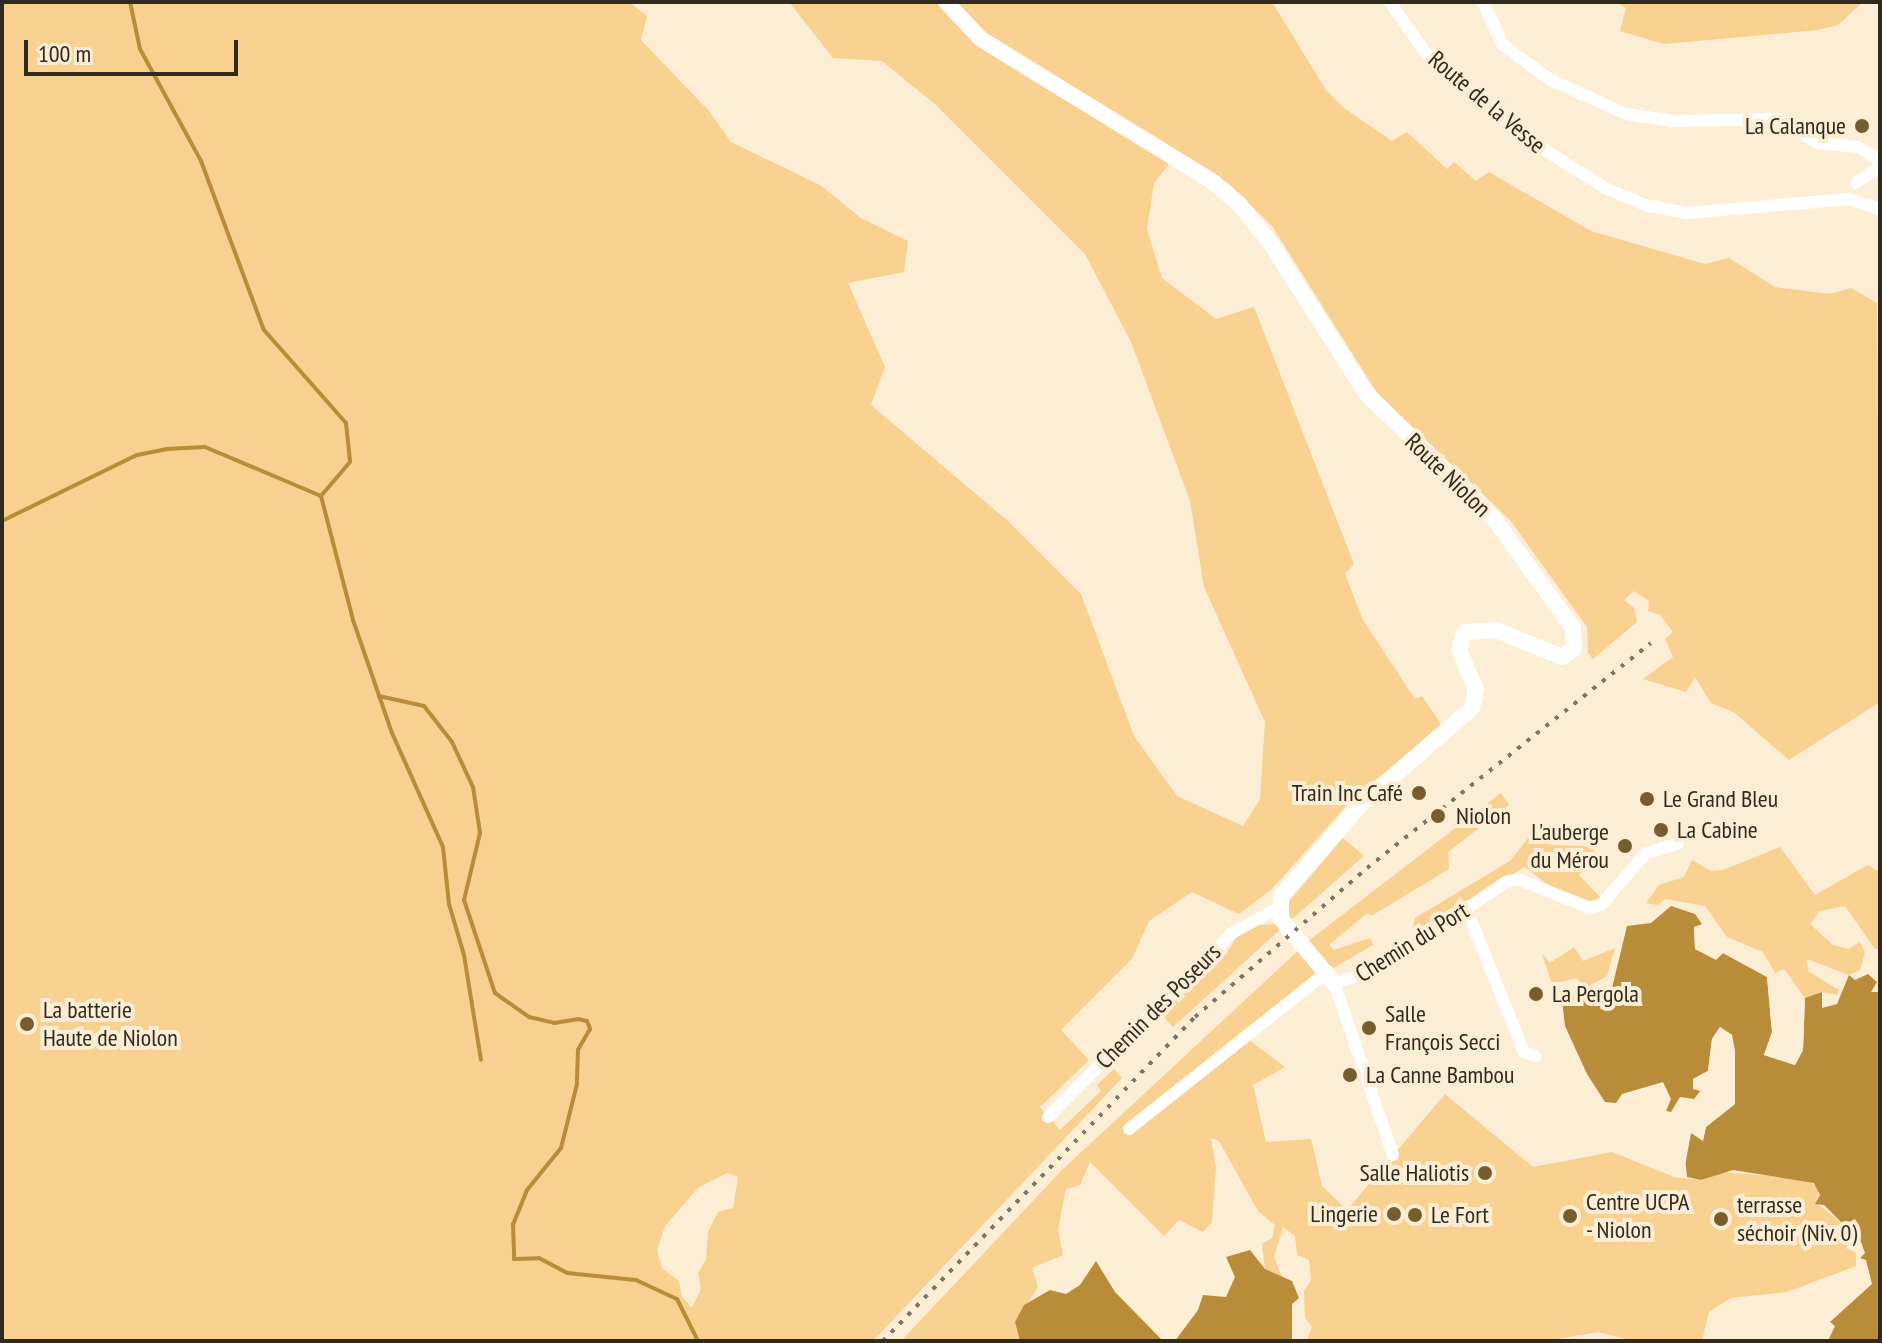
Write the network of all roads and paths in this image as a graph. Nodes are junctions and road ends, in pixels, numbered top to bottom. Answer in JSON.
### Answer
{"nodes":[{"id":1,"x":946,"y":2,"type":"edge"},
{"id":2,"x":1390,"y":2,"type":"edge"},
{"id":3,"x":1483,"y":2,"type":"edge"},
{"id":4,"x":1880,"y":163,"type":"edge"},
{"id":5,"x":1856,"y":183,"type":"dead end"},
{"id":6,"x":1880,"y":209,"type":"edge"},
{"id":7,"x":1678,"y":844,"type":"dead end"},
{"id":8,"x":1278,"y":908,"type":"junction"},
{"id":9,"x":1466,"y":908,"type":"junction"},
{"id":10,"x":1331,"y":977,"type":"junction"},
{"id":11,"x":1535,"y":1056,"type":"dead end"},
{"id":12,"x":1048,"y":1117,"type":"dead end"},
{"id":13,"x":1129,"y":1129,"type":"dead end"},
{"id":14,"x":1393,"y":1155,"type":"dead end"}],
"edges":[{"from":1,"to":8,"type":"street","name":"Route Niolon"},
{"from":2,"to":6,"type":"street","name":"Route de la Vesse"},
{"from":3,"to":4,"type":"street"},
{"from":4,"to":5,"type":"street"},
{"from":7,"to":9,"type":"street","name":"Chemin du Port"},
{"from":8,"to":10,"type":"street","name":"Chemin du Port"},
{"from":8,"to":12,"type":"street","name":"Chemin des Poseurs"},
{"from":9,"to":10,"type":"street","name":"Chemin du Port"},
{"from":9,"to":11,"type":"street"},
{"from":10,"to":13,"type":"street"},
{"from":10,"to":14,"type":"street"}]}
